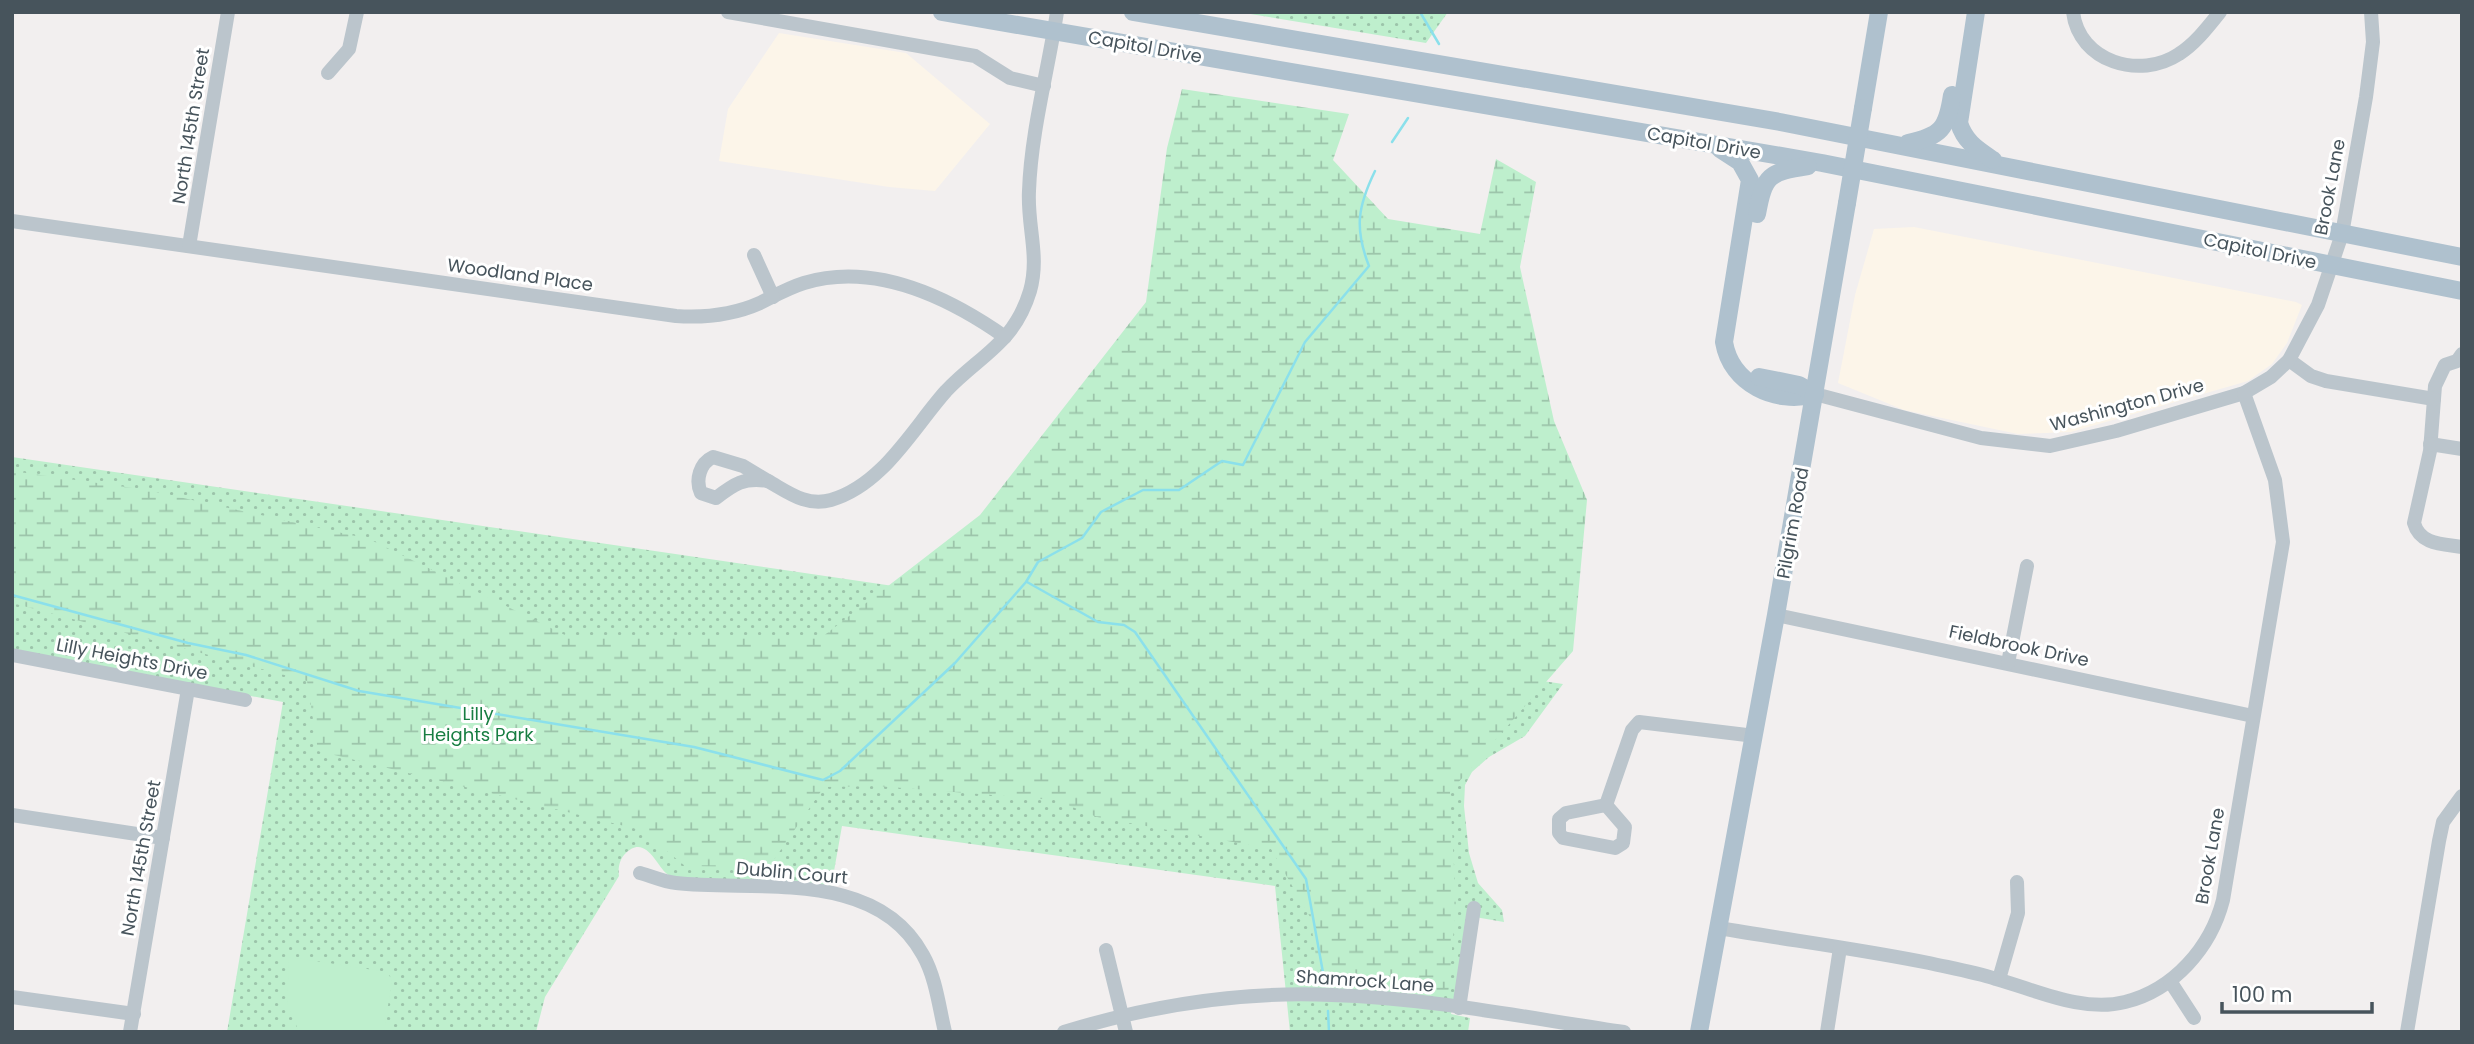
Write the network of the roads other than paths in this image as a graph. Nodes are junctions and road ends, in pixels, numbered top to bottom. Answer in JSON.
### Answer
{"nodes":[{"id":1,"x":228,"y":12,"type":"edge"},
{"id":2,"x":357,"y":12,"type":"edge"},
{"id":3,"x":728,"y":12,"type":"edge"},
{"id":4,"x":942,"y":12,"type":"edge"},
{"id":5,"x":1058,"y":12,"type":"edge"},
{"id":6,"x":1133,"y":12,"type":"edge"},
{"id":7,"x":1879,"y":12,"type":"edge"},
{"id":8,"x":1967,"y":12,"type":"edge"},
{"id":9,"x":1976,"y":12,"type":"edge"},
{"id":10,"x":2073,"y":12,"type":"edge"},
{"id":11,"x":2220,"y":12,"type":"edge"},
{"id":12,"x":2371,"y":12,"type":"edge"},
{"id":13,"x":1054,"y":32,"type":"junction"},
{"id":14,"x":1384,"y":55,"type":"junction"},
{"id":15,"x":328,"y":73,"type":"dead end"},
{"id":16,"x":1044,"y":86,"type":"junction"},
{"id":17,"x":1379,"y":87,"type":"junction"},
{"id":18,"x":1711,"y":144,"type":"junction"},
{"id":19,"x":1899,"y":145,"type":"junction"},
{"id":20,"x":1822,"y":163,"type":"junction"},
{"id":21,"x":1999,"y":164,"type":"junction"},
{"id":22,"x":2154,"y":195,"type":"junction"},
{"id":23,"x":12,"y":221,"type":"edge"},
{"id":24,"x":2148,"y":227,"type":"junction"},
{"id":25,"x":2342,"y":234,"type":"junction"},
{"id":26,"x":189,"y":246,"type":"junction"},
{"id":27,"x":754,"y":256,"type":"dead end"},
{"id":28,"x":2462,"y":257,"type":"edge"},
{"id":29,"x":2331,"y":266,"type":"junction"},
{"id":30,"x":2462,"y":291,"type":"edge"},
{"id":31,"x":773,"y":297,"type":"junction"},
{"id":32,"x":1005,"y":337,"type":"junction"},
{"id":33,"x":2462,"y":354,"type":"edge"},
{"id":34,"x":2289,"y":359,"type":"junction"},
{"id":35,"x":2244,"y":393,"type":"junction"},
{"id":36,"x":1815,"y":394,"type":"junction"},
{"id":37,"x":2434,"y":399,"type":"junction"},
{"id":38,"x":2430,"y":444,"type":"junction"},
{"id":39,"x":2462,"y":449,"type":"edge"},
{"id":40,"x":768,"y":481,"type":"junction"},
{"id":41,"x":2462,"y":547,"type":"edge"},
{"id":42,"x":2027,"y":566,"type":"dead end"},
{"id":43,"x":1776,"y":615,"type":"junction"},
{"id":44,"x":12,"y":655,"type":"edge"},
{"id":45,"x":2008,"y":663,"type":"junction"},
{"id":46,"x":188,"y":690,"type":"junction"},
{"id":47,"x":245,"y":700,"type":"dead end"},
{"id":48,"x":2253,"y":716,"type":"junction"},
{"id":49,"x":1755,"y":736,"type":"junction"},
{"id":50,"x":2462,"y":796,"type":"edge"},
{"id":51,"x":1606,"y":805,"type":"junction"},
{"id":52,"x":12,"y":815,"type":"edge"},
{"id":53,"x":163,"y":838,"type":"junction"},
{"id":54,"x":640,"y":873,"type":"dead end"},
{"id":55,"x":2017,"y":882,"type":"dead end"},
{"id":56,"x":1474,"y":908,"type":"dead end"},
{"id":57,"x":1719,"y":928,"type":"junction"},
{"id":58,"x":1840,"y":948,"type":"junction"},
{"id":59,"x":1106,"y":950,"type":"dead end"},
{"id":60,"x":1999,"y":979,"type":"junction"},
{"id":61,"x":2170,"y":981,"type":"junction"},
{"id":62,"x":12,"y":997,"type":"edge"},
{"id":63,"x":1460,"y":1008,"type":"junction"},
{"id":64,"x":134,"y":1014,"type":"junction"},
{"id":65,"x":1122,"y":1015,"type":"junction"},
{"id":66,"x":2194,"y":1018,"type":"dead end"},
{"id":67,"x":131,"y":1032,"type":"edge"},
{"id":68,"x":945,"y":1032,"type":"edge"},
{"id":69,"x":1064,"y":1032,"type":"edge"},
{"id":70,"x":1126,"y":1032,"type":"edge"},
{"id":71,"x":1624,"y":1032,"type":"edge"},
{"id":72,"x":1699,"y":1032,"type":"edge"},
{"id":73,"x":1827,"y":1032,"type":"edge"},
{"id":74,"x":2407,"y":1032,"type":"edge"}],
"edges":[{"from":1,"to":26,"type":"street","name":"North 145th Street"},
{"from":2,"to":15,"type":"street"},
{"from":3,"to":16,"type":"street"},
{"from":4,"to":13,"type":"main road","name":"Capitol Drive"},
{"from":5,"to":13,"type":"street"},
{"from":6,"to":14,"type":"main road","name":"Capitol Drive"},
{"from":7,"to":36,"type":"main road","name":"Pilgrim Road","bridge":true},
{"from":8,"to":19,"type":"main road"},
{"from":9,"to":21,"type":"main road"},
{"from":10,"to":11,"type":"street"},
{"from":12,"to":25,"type":"street","name":"Brook Lane"},
{"from":13,"to":16,"type":"street"},
{"from":13,"to":17,"type":"main road","name":"Capitol Drive"},
{"from":14,"to":17,"type":"main road"},
{"from":14,"to":19,"type":"main road","name":"Capitol Drive"},
{"from":16,"to":32,"type":"street"},
{"from":17,"to":18,"type":"main road","name":"Capitol Drive"},
{"from":18,"to":20,"type":"main road","name":"Capitol Drive"},
{"from":18,"to":36,"type":"main road"},
{"from":19,"to":21,"type":"main road","name":"Capitol Drive"},
{"from":20,"to":24,"type":"main road","name":"Capitol Drive"},
{"from":20,"to":36,"type":"main road"},
{"from":21,"to":22,"type":"main road","name":"Capitol Drive"},
{"from":22,"to":24,"type":"main road"},
{"from":22,"to":25,"type":"main road","name":"Capitol Drive"},
{"from":23,"to":26,"type":"street","name":"Woodland Place"},
{"from":24,"to":29,"type":"main road","name":"Capitol Drive"},
{"from":25,"to":28,"type":"main road","name":"Capitol Drive"},
{"from":25,"to":29,"type":"street","name":"Brook Lane"},
{"from":26,"to":31,"type":"street","name":"Woodland Place"},
{"from":27,"to":31,"type":"street"},
{"from":29,"to":30,"type":"main road","name":"Capitol Drive"},
{"from":29,"to":34,"type":"street","name":"Brook Lane"},
{"from":31,"to":32,"type":"street","name":"Woodland Place"},
{"from":32,"to":40,"type":"street"},
{"from":33,"to":37,"type":"street"},
{"from":34,"to":35,"type":"street","name":"Washington Drive"},
{"from":34,"to":37,"type":"street"},
{"from":35,"to":36,"type":"street","name":"Washington Drive"},
{"from":35,"to":48,"type":"street","name":"Brook Lane"},
{"from":36,"to":43,"type":"main road","name":"Pilgrim Road"},
{"from":37,"to":38,"type":"street"},
{"from":38,"to":39,"type":"street"},
{"from":38,"to":41,"type":"street"},
{"from":40,"to":40,"type":"street"},
{"from":42,"to":45,"type":"street"},
{"from":43,"to":45,"type":"street","name":"Fieldbrook Drive"},
{"from":43,"to":49,"type":"main road","name":"Pilgrim Road"},
{"from":44,"to":46,"type":"street","name":"Lilly Heights Drive"},
{"from":45,"to":48,"type":"street","name":"Fieldbrook Drive"},
{"from":46,"to":47,"type":"street","name":"Lilly Heights Drive"},
{"from":46,"to":53,"type":"street","name":"North 145th Street"},
{"from":48,"to":61,"type":"street","name":"Brook Lane"},
{"from":49,"to":51,"type":"street"},
{"from":49,"to":57,"type":"main road","name":"Pilgrim Road"},
{"from":50,"to":74,"type":"street"},
{"from":51,"to":51,"type":"street"},
{"from":52,"to":53,"type":"street"},
{"from":53,"to":64,"type":"street","name":"North 145th Street"},
{"from":54,"to":68,"type":"street","name":"Dublin Court"},
{"from":55,"to":60,"type":"street"},
{"from":56,"to":63,"type":"street"},
{"from":57,"to":58,"type":"street","name":"Brook Lane"},
{"from":57,"to":72,"type":"main road","name":"Pilgrim Road"},
{"from":58,"to":60,"type":"street","name":"Brook Lane"},
{"from":58,"to":73,"type":"street"},
{"from":59,"to":65,"type":"street"},
{"from":60,"to":61,"type":"street","name":"Brook Lane"},
{"from":61,"to":66,"type":"street"},
{"from":62,"to":64,"type":"street"},
{"from":63,"to":65,"type":"street","name":"Shamrock Lane"},
{"from":63,"to":71,"type":"street","name":"Shamrock Lane"},
{"from":64,"to":67,"type":"street","name":"North 145th Street"},
{"from":65,"to":69,"type":"street","name":"Shamrock Lane"},
{"from":65,"to":70,"type":"street"}]}
